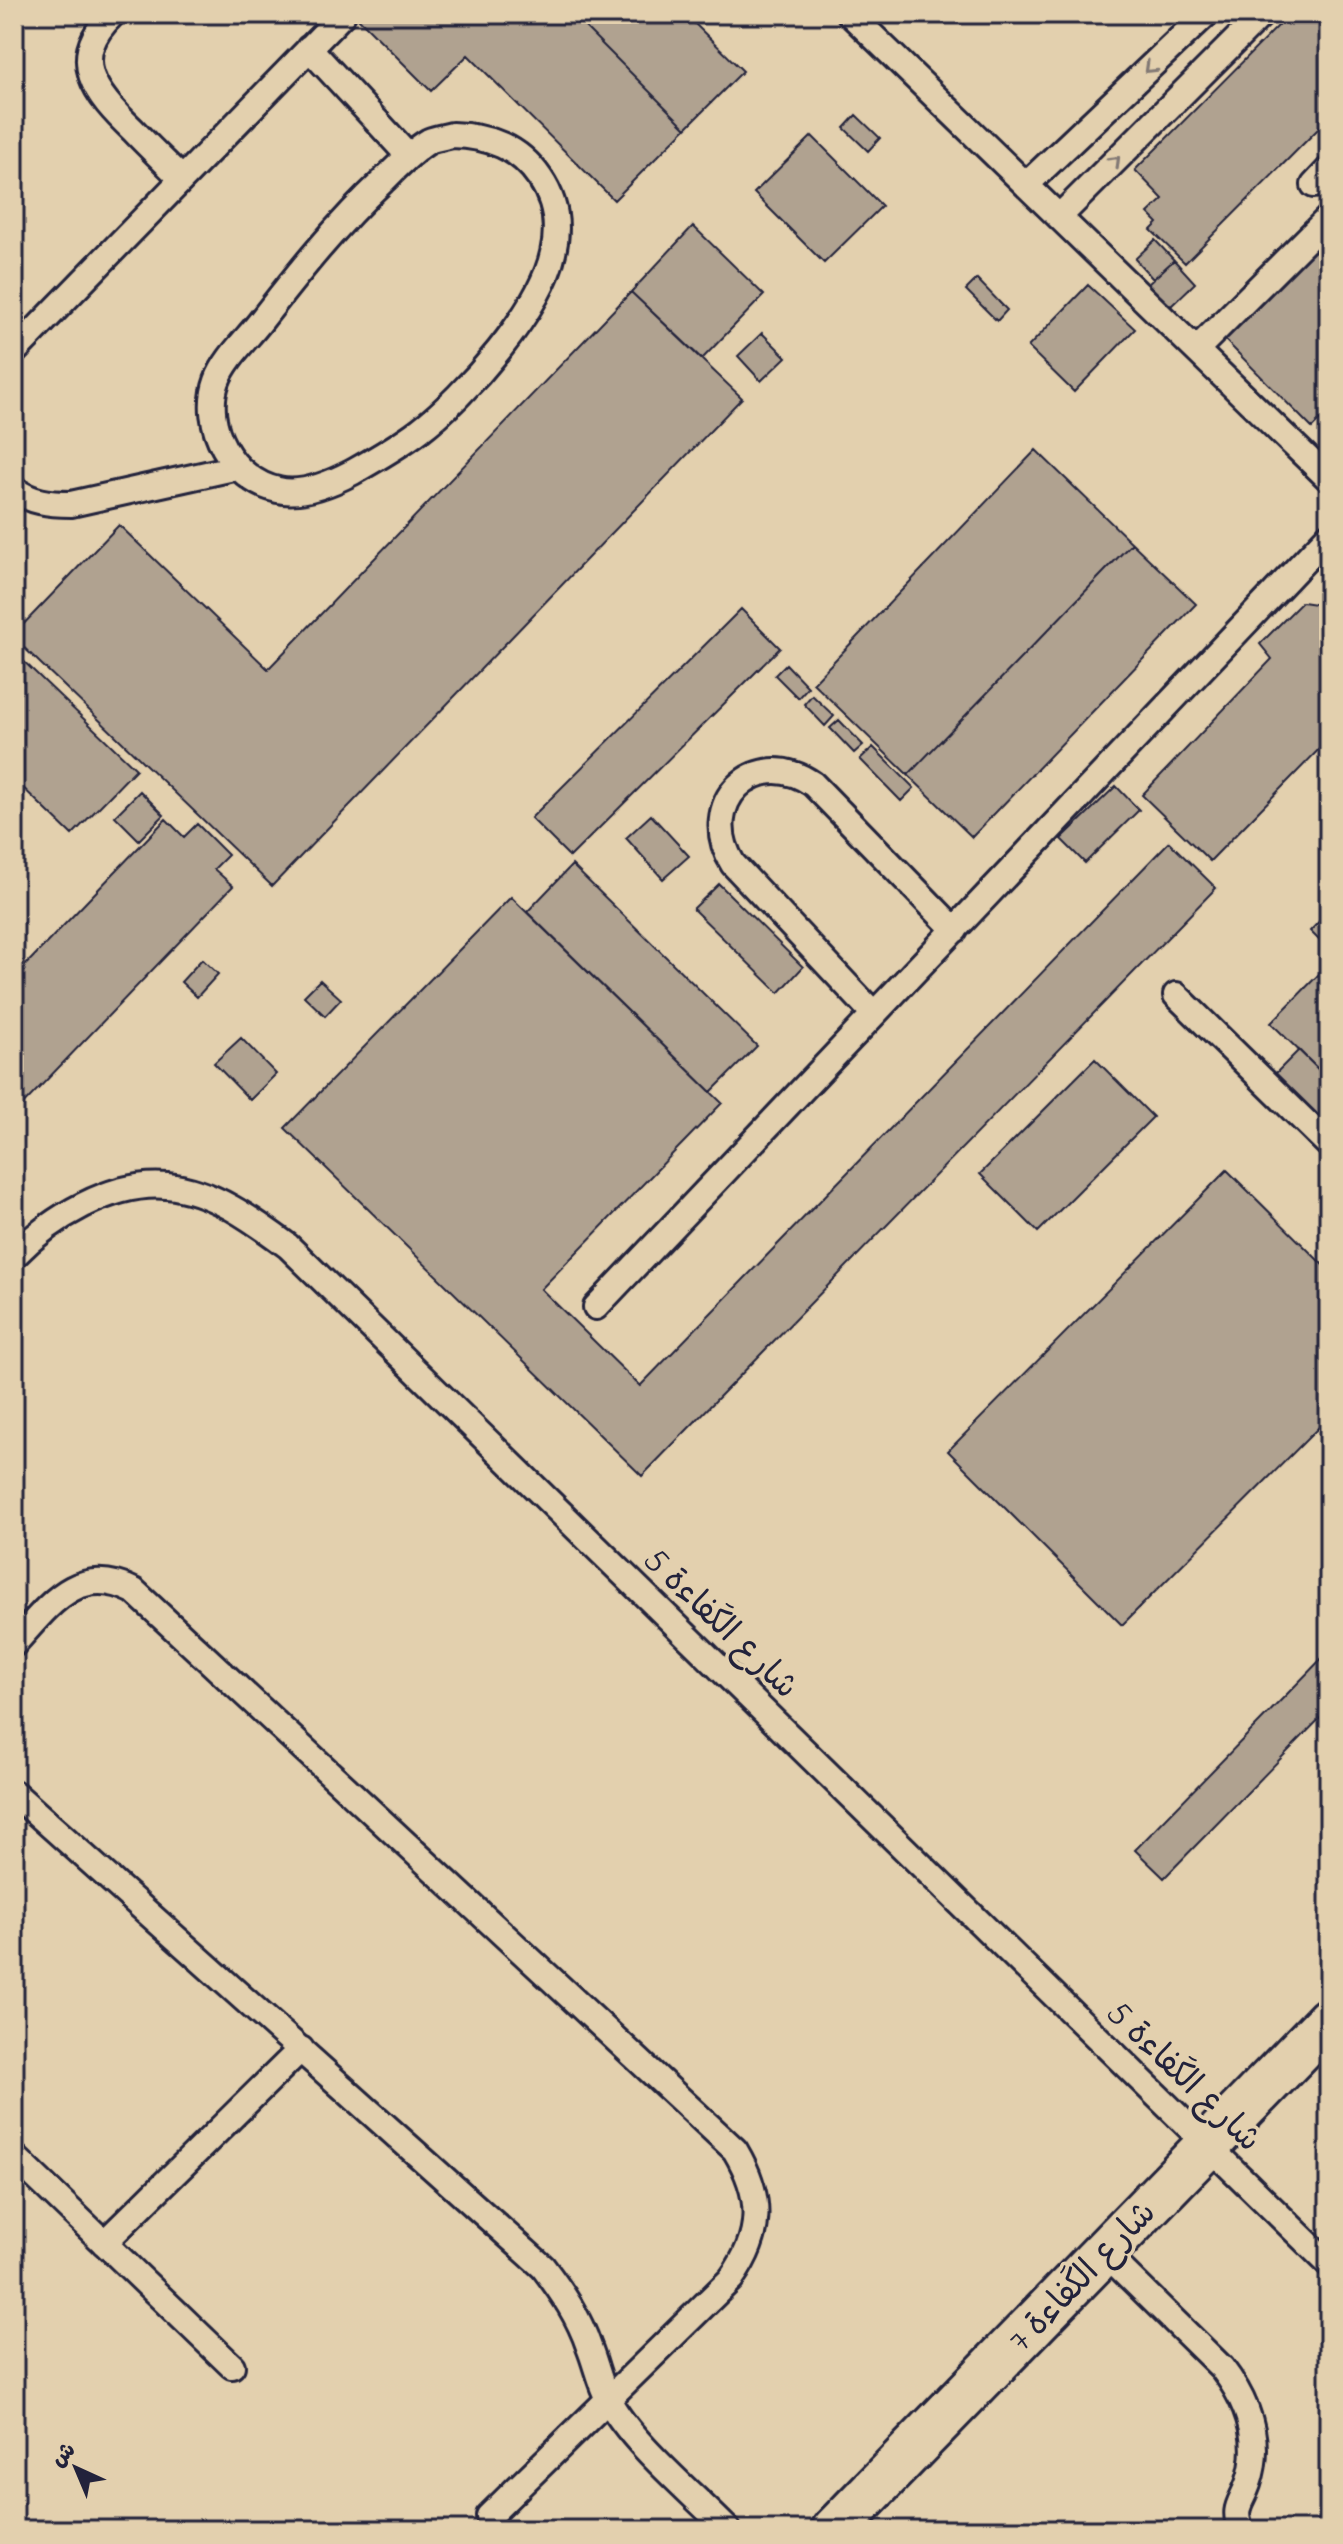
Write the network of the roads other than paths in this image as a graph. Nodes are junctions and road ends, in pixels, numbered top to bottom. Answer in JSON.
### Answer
{"nodes":[{"id":1,"x":113,"y":14,"type":"edge"},
{"id":2,"x":343,"y":14,"type":"edge"},
{"id":3,"x":850,"y":14,"type":"edge"},
{"id":4,"x":1206,"y":14,"type":"edge"},
{"id":5,"x":1262,"y":14,"type":"edge"},
{"id":6,"x":309,"y":48,"type":"junction"},
{"id":7,"x":409,"y":156,"type":"junction"},
{"id":8,"x":182,"y":179,"type":"junction"},
{"id":9,"x":1027,"y":184,"type":"junction"},
{"id":10,"x":1060,"y":216,"type":"junction"},
{"id":11,"x":1329,"y":217,"type":"edge"},
{"id":12,"x":18,"y":340,"type":"edge"},
{"id":13,"x":1197,"y":349,"type":"junction"},
{"id":14,"x":238,"y":467,"type":"junction"},
{"id":15,"x":1329,"y":478,"type":"edge"},
{"id":16,"x":14,"y":489,"type":"edge"},
{"id":17,"x":1329,"y":535,"type":"edge"},
{"id":18,"x":955,"y":930,"type":"junction"},
{"id":19,"x":1176,"y":995,"type":"dead end"},
{"id":20,"x":874,"y":1014,"type":"junction"},
{"id":21,"x":1329,"y":1145,"type":"edge"},
{"id":22,"x":14,"y":1256,"type":"edge"},
{"id":23,"x":596,"y":1307,"type":"dead end"},
{"id":24,"x":14,"y":1644,"type":"edge"},
{"id":25,"x":14,"y":1793,"type":"edge"},
{"id":26,"x":1329,"y":2020,"type":"edge"},
{"id":27,"x":301,"y":2049,"type":"junction"},
{"id":28,"x":1208,"y":2145,"type":"junction"},
{"id":29,"x":14,"y":2156,"type":"edge"},
{"id":30,"x":104,"y":2243,"type":"junction"},
{"id":31,"x":1104,"y":2252,"type":"junction"},
{"id":32,"x":1329,"y":2264,"type":"edge"},
{"id":33,"x":232,"y":2366,"type":"dead end"},
{"id":34,"x":608,"y":2400,"type":"junction"},
{"id":35,"x":489,"y":2516,"type":"dead end"},
{"id":36,"x":1239,"y":2519,"type":"edge"},
{"id":37,"x":728,"y":2530,"type":"edge"},
{"id":38,"x":834,"y":2530,"type":"edge"},
{"id":39,"x":1216,"y":2530,"type":"edge"}],
"edges":[{"from":1,"to":8,"type":"lane"},
{"from":2,"to":6,"type":"lane"},
{"from":3,"to":9,"type":"lane"},
{"from":4,"to":9,"type":"lane","one_way":true},
{"from":10,"to":5,"type":"lane","one_way":true},
{"from":6,"to":7,"type":"lane"},
{"from":6,"to":8,"type":"lane"},
{"from":7,"to":14,"type":"lane"},
{"from":7,"to":14,"type":"lane"},
{"from":8,"to":12,"type":"lane"},
{"from":9,"to":10,"type":"lane"},
{"from":10,"to":13,"type":"lane"},
{"from":11,"to":13,"type":"lane"},
{"from":13,"to":15,"type":"lane"},
{"from":14,"to":16,"type":"lane"},
{"from":17,"to":18,"type":"lane"},
{"from":18,"to":20,"type":"lane"},
{"from":18,"to":20,"type":"lane"},
{"from":19,"to":21,"type":"lane"},
{"from":20,"to":23,"type":"lane"},
{"from":22,"to":28,"type":"lane","name":"شارع الكَفاءة 5"},
{"from":24,"to":34,"type":"lane"},
{"from":25,"to":27,"type":"lane"},
{"from":26,"to":28,"type":"street","name":"شارع الكَفاءة 7"},
{"from":27,"to":30,"type":"lane"},
{"from":27,"to":34,"type":"lane"},
{"from":28,"to":31,"type":"street","name":"شارع الكَفاءة 7"},
{"from":28,"to":32,"type":"lane","name":"شارع الكَفاءة 5"},
{"from":29,"to":30,"type":"lane"},
{"from":30,"to":33,"type":"lane"},
{"from":31,"to":36,"type":"lane"},
{"from":31,"to":38,"type":"street","name":"شارع الكَفاءة 7"},
{"from":34,"to":35,"type":"lane"},
{"from":34,"to":37,"type":"lane"},
{"from":36,"to":39,"type":"lane"}]}
